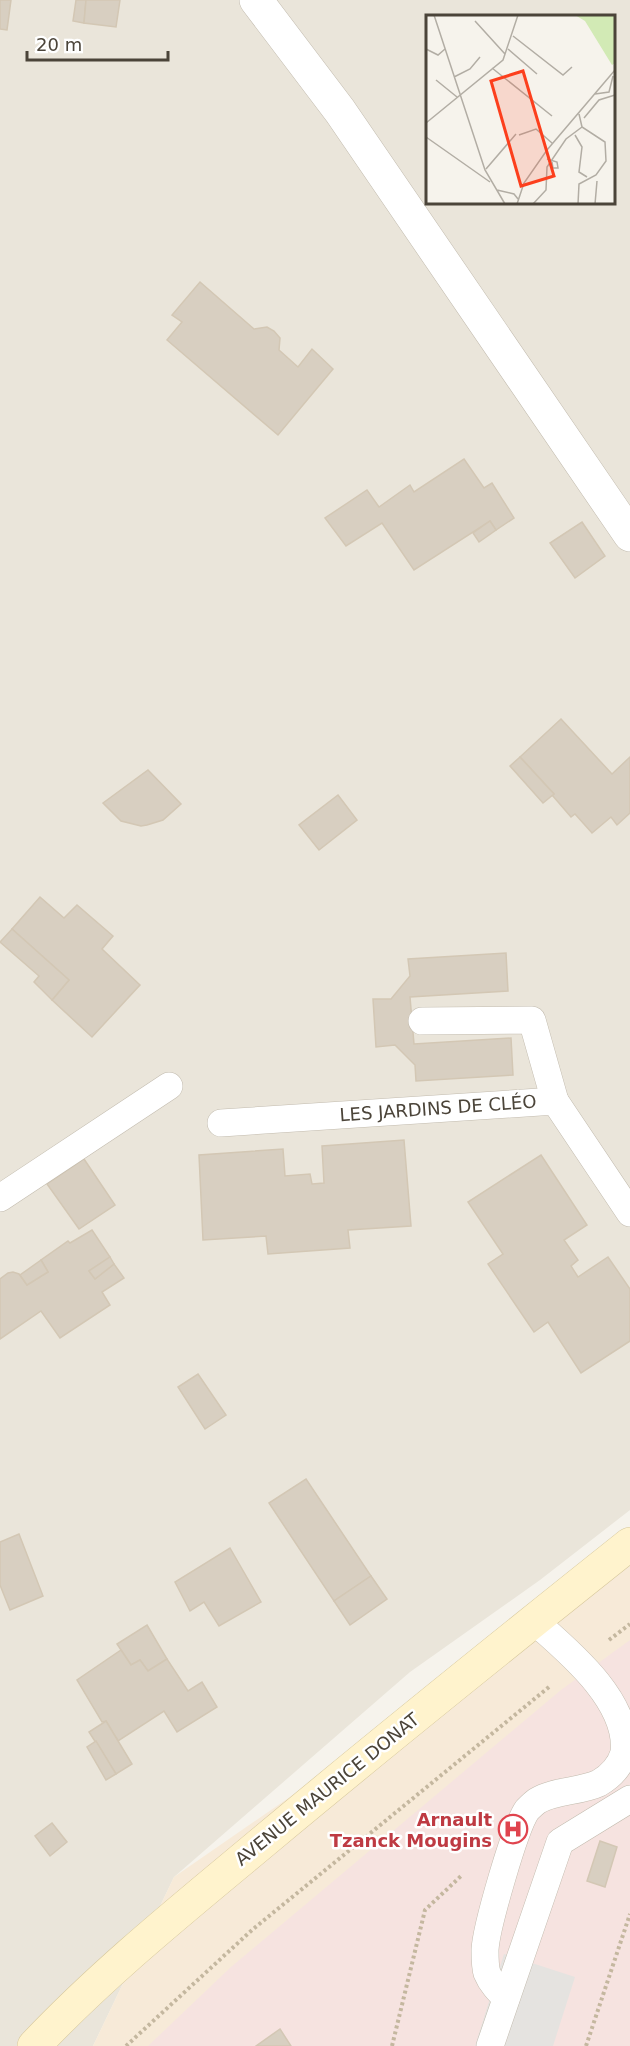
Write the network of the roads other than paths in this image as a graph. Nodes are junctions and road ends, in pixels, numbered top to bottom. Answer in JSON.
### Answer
{"nodes":[{"id":1,"x":256,"y":0,"type":"edge"},
{"id":2,"x":630,"y":535,"type":"edge"},
{"id":3,"x":423,"y":1021,"type":"dead end"},
{"id":4,"x":169,"y":1086,"type":"dead end"},
{"id":5,"x":555,"y":1101,"type":"junction"},
{"id":6,"x":221,"y":1123,"type":"dead end"},
{"id":7,"x":0,"y":1198,"type":"edge"},
{"id":8,"x":630,"y":1213,"type":"edge"},
{"id":9,"x":630,"y":1544,"type":"edge"},
{"id":10,"x":534,"y":1621,"type":"junction"},
{"id":11,"x":609,"y":1691,"type":"junction"},
{"id":12,"x":630,"y":1710,"type":"edge"},
{"id":13,"x":630,"y":1798,"type":"edge"},
{"id":14,"x":506,"y":1998,"type":"junction"},
{"id":15,"x":34,"y":2046,"type":"edge"},
{"id":16,"x":490,"y":2046,"type":"edge"}],
"edges":[{"from":1,"to":2,"type":"street"},
{"from":3,"to":5,"type":"lane"},
{"from":4,"to":7,"type":"lane"},
{"from":5,"to":6,"type":"lane","name":"LES JARDINS DE CLÉO"},
{"from":5,"to":8,"type":"lane","name":"LES JARDINS DE CLÉO"},
{"from":9,"to":10,"type":"main road","name":"AVENUE MAURICE DONAT"},
{"from":10,"to":11,"type":"lane"},
{"from":10,"to":15,"type":"main road","name":"AVENUE MAURICE DONAT"},
{"from":11,"to":12,"type":"lane"},
{"from":11,"to":14,"type":"lane"},
{"from":13,"to":14,"type":"lane"},
{"from":14,"to":16,"type":"lane"}]}
